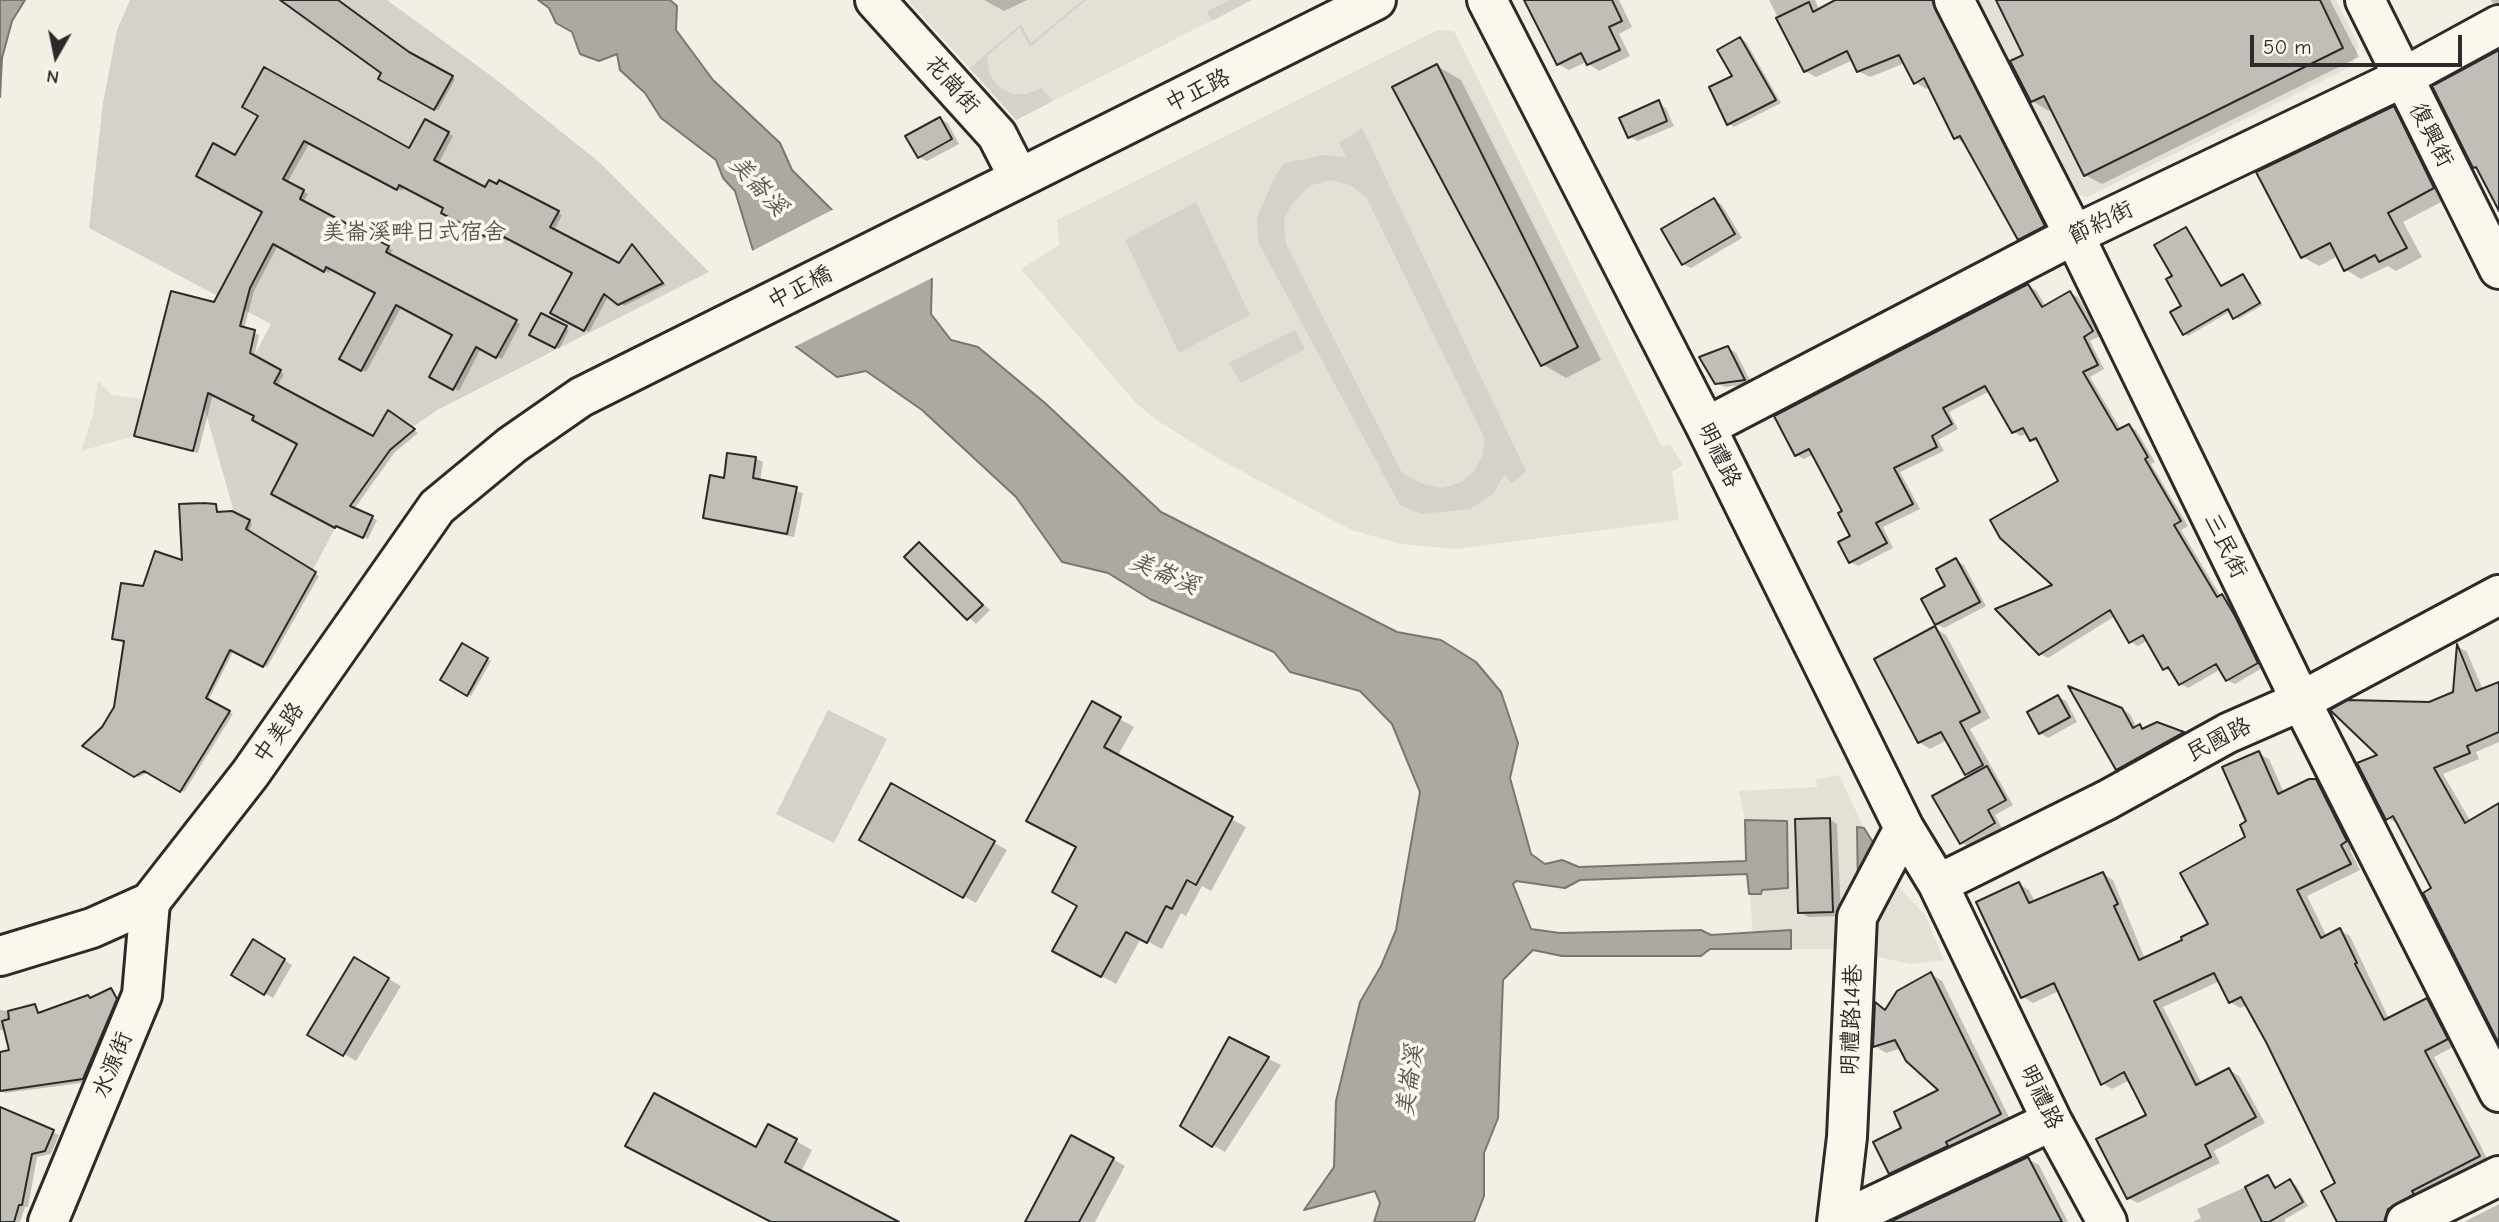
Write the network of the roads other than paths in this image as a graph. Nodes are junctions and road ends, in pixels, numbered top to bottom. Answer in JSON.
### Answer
{"nodes":[{"id":1,"x":875,"y":0,"type":"edge"},
{"id":2,"x":1376,"y":0,"type":"edge"},
{"id":3,"x":1487,"y":0,"type":"edge"},
{"id":4,"x":1954,"y":0,"type":"edge"},
{"id":5,"x":2365,"y":0,"type":"edge"},
{"id":6,"x":2499,"y":25,"type":"edge"},
{"id":7,"x":2402,"y":78,"type":"junction"},
{"id":8,"x":1019,"y":178,"type":"junction"},
{"id":9,"x":2074,"y":236,"type":"junction"},
{"id":10,"x":2499,"y":269,"type":"edge"},
{"id":11,"x":1706,"y":427,"type":"junction"},
{"id":12,"x":512,"y":445,"type":"joint"},
{"id":13,"x":2499,"y":595,"type":"edge"},
{"id":14,"x":2301,"y":701,"type":"junction"},
{"id":15,"x":1904,"y":828,"type":"junction"},
{"id":16,"x":1944,"y":897,"type":"junction"},
{"id":17,"x":150,"y":902,"type":"junction"},
{"id":18,"x":0,"y":957,"type":"edge"},
{"id":19,"x":2499,"y":1092,"type":"edge"},
{"id":20,"x":2052,"y":1121,"type":"junction"},
{"id":21,"x":2499,"y":1176,"type":"edge"},
{"id":22,"x":48,"y":1222,"type":"edge"},
{"id":23,"x":1838,"y":1222,"type":"edge"},
{"id":24,"x":2107,"y":1222,"type":"edge"},
{"id":25,"x":2406,"y":1222,"type":"edge"}],
"edges":[{"from":1,"to":8,"type":"street","name":"花崗街"},
{"from":2,"to":8,"type":"street","name":"中正路"},
{"from":3,"to":11,"type":"street","name":"明禮路"},
{"from":4,"to":9,"type":"street","name":"三民街"},
{"from":5,"to":7,"type":"street","name":"復興街"},
{"from":6,"to":7,"type":"street","name":"節約街"},
{"from":7,"to":9,"type":"street","name":"節約街"},
{"from":7,"to":10,"type":"street","name":"復興街"},
{"from":8,"to":12,"type":"street","name":"中正橋"},
{"from":9,"to":11,"type":"street","name":"節約街"},
{"from":9,"to":14,"type":"street","name":"三民街"},
{"from":11,"to":15,"type":"street","name":"明禮路"},
{"from":12,"to":17,"type":"street","name":"中美路"},
{"from":13,"to":14,"type":"street","name":"民國路"},
{"from":14,"to":16,"type":"street","name":"民國路"},
{"from":14,"to":19,"type":"street","name":"三民街"},
{"from":15,"to":16,"type":"street","name":"明禮路"},
{"from":15,"to":23,"type":"street","name":"明禮路14巷"},
{"from":16,"to":20,"type":"street","name":"明禮路"},
{"from":17,"to":18,"type":"street","name":"中美路"},
{"from":17,"to":22,"type":"street","name":"水源街"},
{"from":20,"to":23,"type":"street","name":"明禮路14巷"},
{"from":20,"to":24,"type":"street","name":"明禮路"},
{"from":21,"to":25,"type":"street"}]}
